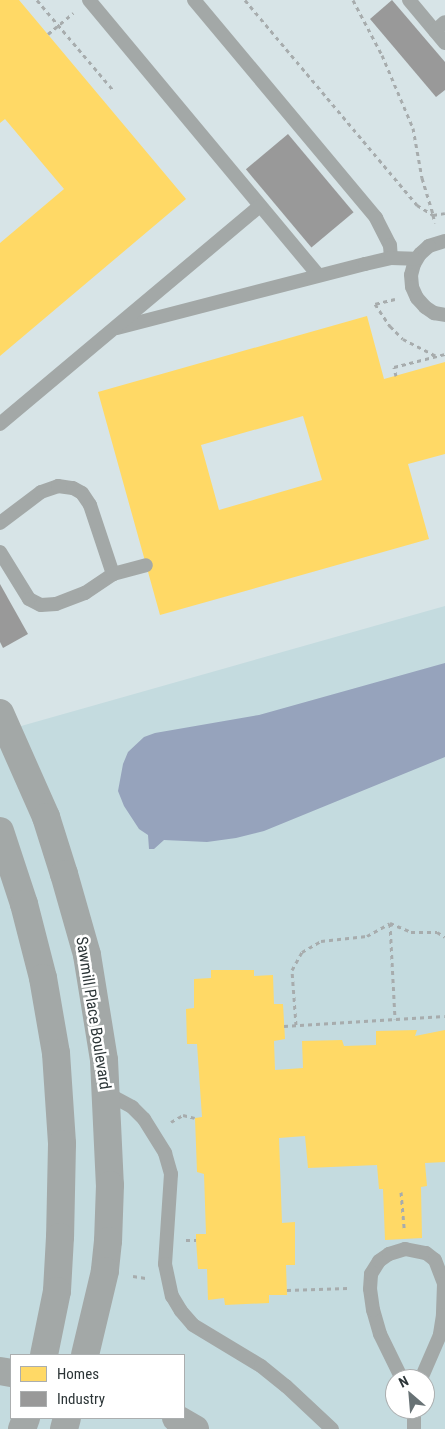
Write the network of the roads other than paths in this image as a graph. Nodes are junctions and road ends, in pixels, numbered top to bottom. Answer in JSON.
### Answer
{"nodes":[{"id":1,"x":90,"y":0,"type":"edge"},
{"id":2,"x":194,"y":0,"type":"edge"},
{"id":3,"x":409,"y":0,"type":"edge"},
{"id":4,"x":440,"y":27,"type":"edge"},
{"id":5,"x":445,"y":43,"type":"edge"},
{"id":6,"x":260,"y":206,"type":"junction"},
{"id":7,"x":442,"y":241,"type":"edge"},
{"id":8,"x":392,"y":258,"type":"junction"},
{"id":9,"x":416,"y":259,"type":"junction"},
{"id":10,"x":318,"y":275,"type":"junction"},
{"id":11,"x":445,"y":315,"type":"edge"},
{"id":12,"x":114,"y":329,"type":"junction"},
{"id":13,"x":0,"y":424,"type":"edge"},
{"id":14,"x":0,"y":523,"type":"edge"},
{"id":15,"x":0,"y":552,"type":"edge"},
{"id":16,"x":146,"y":565,"type":"dead end"},
{"id":17,"x":113,"y":574,"type":"junction"},
{"id":18,"x":0,"y":713,"type":"edge"},
{"id":19,"x":0,"y":831,"type":"edge"},
{"id":20,"x":106,"y":1093,"type":"junction"},
{"id":21,"x":44,"y":1354,"type":"edge"},
{"id":22,"x":85,"y":1354,"type":"edge"},
{"id":23,"x":397,"y":1369,"type":"edge"},
{"id":24,"x":425,"y":1369,"type":"edge"},
{"id":25,"x":178,"y":1419,"type":"edge"},
{"id":26,"x":195,"y":1429,"type":"edge"},
{"id":27,"x":332,"y":1429,"type":"edge"}],
"edges":[{"from":1,"to":6,"type":"lane"},
{"from":2,"to":8,"type":"lane"},
{"from":3,"to":4,"type":"lane"},
{"from":4,"to":5,"type":"lane"},
{"from":6,"to":10,"type":"lane"},
{"from":6,"to":12,"type":"lane"},
{"from":7,"to":9,"type":"lane"},
{"from":8,"to":9,"type":"lane"},
{"from":8,"to":10,"type":"lane"},
{"from":9,"to":11,"type":"lane"},
{"from":10,"to":12,"type":"lane"},
{"from":12,"to":13,"type":"lane"},
{"from":14,"to":17,"type":"lane"},
{"from":15,"to":17,"type":"lane"},
{"from":16,"to":17,"type":"lane"},
{"from":18,"to":20,"type":"street","name":"Sawmill Place Boulevard"},
{"from":19,"to":21,"type":"street"},
{"from":20,"to":22,"type":"street","name":"Sawmill Place Boulevard"},
{"from":20,"to":27,"type":"lane"},
{"from":23,"to":24,"type":"lane"},
{"from":25,"to":26,"type":"street"}]}
